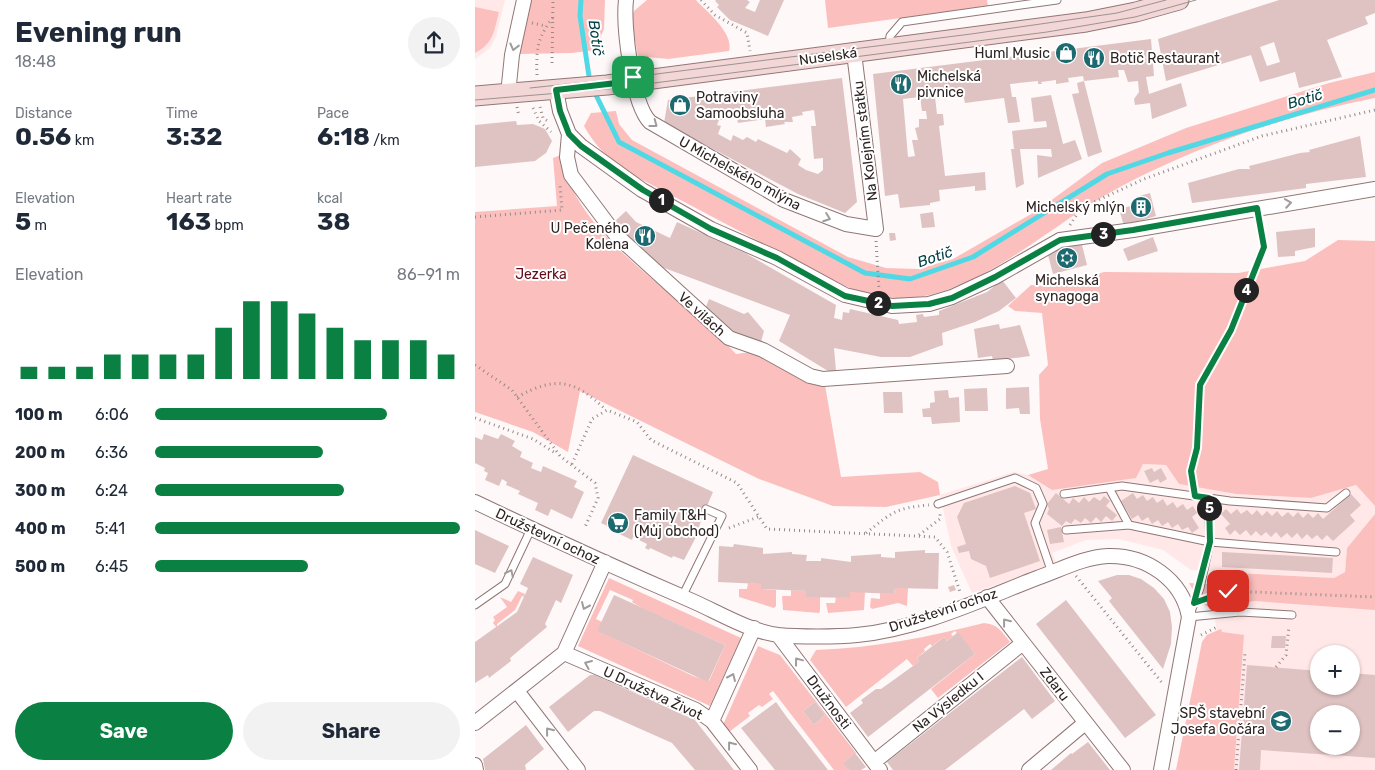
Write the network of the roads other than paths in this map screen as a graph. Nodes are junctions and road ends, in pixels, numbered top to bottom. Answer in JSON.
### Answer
{"nodes":[{"id":1,"x":524,"y":0,"type":"edge"},
{"id":2,"x":626,"y":0,"type":"edge"},
{"id":3,"x":1057,"y":0,"type":"edge"},
{"id":4,"x":1179,"y":0,"type":"edge"},
{"id":5,"x":889,"y":48,"type":"junction"},
{"id":6,"x":854,"y":53,"type":"junction"},
{"id":7,"x":634,"y":81,"type":"junction"},
{"id":8,"x":556,"y":90,"type":"junction"},
{"id":9,"x":475,"y":91,"type":"edge"},
{"id":10,"x":508,"y":91,"type":"junction"},
{"id":11,"x":475,"y":96,"type":"edge"},
{"id":12,"x":569,"y":134,"type":"junction"},
{"id":13,"x":1375,"y":189,"type":"edge"},
{"id":14,"x":876,"y":229,"type":"joint"},
{"id":15,"x":1007,"y":366,"type":"dead end"},
{"id":16,"x":1109,"y":488,"type":"junction"},
{"id":17,"x":1346,"y":493,"type":"dead end"},
{"id":18,"x":1064,"y":494,"type":"dead end"},
{"id":19,"x":1209,"y":498,"type":"junction"},
{"id":20,"x":475,"y":502,"type":"edge"},
{"id":21,"x":938,"y":504,"type":"road end"},
{"id":22,"x":706,"y":509,"type":"dead end"},
{"id":23,"x":1129,"y":525,"type":"junction"},
{"id":24,"x":531,"y":529,"type":"junction"},
{"id":25,"x":1066,"y":530,"type":"dead end"},
{"id":26,"x":1210,"y":542,"type":"junction"},
{"id":27,"x":1336,"y":552,"type":"dead end"},
{"id":28,"x":605,"y":562,"type":"junction"},
{"id":29,"x":1052,"y":573,"type":"junction"},
{"id":30,"x":683,"y":597,"type":"junction"},
{"id":31,"x":987,"y":597,"type":"junction"},
{"id":32,"x":475,"y":605,"type":"edge"},
{"id":33,"x":1292,"y":615,"type":"dead end"},
{"id":34,"x":1189,"y":617,"type":"junction"},
{"id":35,"x":754,"y":628,"type":"junction"},
{"id":36,"x":777,"y":635,"type":"junction"},
{"id":37,"x":1023,"y":643,"type":"junction"},
{"id":38,"x":564,"y":653,"type":"junction"},
{"id":39,"x":517,"y":691,"type":"junction"},
{"id":40,"x":712,"y":721,"type":"junction"},
{"id":41,"x":475,"y":723,"type":"edge"},
{"id":42,"x":1085,"y":723,"type":"junction"},
{"id":43,"x":475,"y":765,"type":"edge"},
{"id":44,"x":877,"y":766,"type":"edge"},
{"id":45,"x":476,"y":770,"type":"edge"},
{"id":46,"x":579,"y":770,"type":"edge"},
{"id":47,"x":750,"y":770,"type":"edge"},
{"id":48,"x":1029,"y":770,"type":"edge"},
{"id":49,"x":1123,"y":770,"type":"edge"},
{"id":50,"x":1161,"y":770,"type":"edge"}],
"edges":[{"from":1,"to":10,"type":"street","one_way":true},
{"from":2,"to":7,"type":"street","name":"U Michelského mlýna"},
{"from":3,"to":5,"type":"lane"},
{"from":4,"to":5,"type":"street","name":"Nuselská"},
{"from":5,"to":6,"type":"street","name":"Nuselská"},
{"from":6,"to":7,"type":"street","name":"Nuselská"},
{"from":6,"to":14,"type":"street","name":"Na Kolejním statku"},
{"from":7,"to":8,"type":"street","name":"Nuselská"},
{"from":7,"to":14,"type":"street","name":"U Michelského mlýna","one_way":true},
{"from":8,"to":10,"type":"street","name":"Nuselská"},
{"from":8,"to":12,"type":"street"},
{"from":9,"to":10,"type":"lane"},
{"from":10,"to":11,"type":"street","name":"Nuselská"},
{"from":12,"to":13,"type":"street","one_way":true},
{"from":12,"to":15,"type":"street","name":"Ve vilách"},
{"from":16,"to":18,"type":"lane"},
{"from":16,"to":19,"type":"lane"},
{"from":16,"to":23,"type":"lane"},
{"from":17,"to":19,"type":"lane"},
{"from":19,"to":26,"type":"lane"},
{"from":20,"to":24,"type":"street","name":"Družstevní ochoz"},
{"from":21,"to":29,"type":"lane"},
{"from":22,"to":30,"type":"lane"},
{"from":23,"to":25,"type":"lane"},
{"from":23,"to":26,"type":"lane"},
{"from":24,"to":28,"type":"street","name":"Družstevní ochoz"},
{"from":32,"to":24,"type":"lane","one_way":true},
{"from":26,"to":27,"type":"lane"},
{"from":26,"to":34,"type":"lane"},
{"from":28,"to":30,"type":"street","name":"Družstevní ochoz"},
{"from":28,"to":38,"type":"street","one_way":true},
{"from":29,"to":31,"type":"street","name":"Družstevní ochoz"},
{"from":29,"to":34,"type":"street","name":"Družstevní ochoz"},
{"from":30,"to":35,"type":"street","name":"Družstevní ochoz"},
{"from":31,"to":36,"type":"street","name":"Družstevní ochoz"},
{"from":37,"to":31,"type":"street","name":"Zdaru","one_way":true},
{"from":33,"to":34,"type":"lane"},
{"from":34,"to":50,"type":"street"},
{"from":35,"to":36,"type":"street","name":"Družstevní ochoz"},
{"from":40,"to":35,"type":"street","one_way":true},
{"from":44,"to":36,"type":"street","name":"Družnosti","one_way":true},
{"from":37,"to":42,"type":"street","name":"Zdaru"},
{"from":37,"to":44,"type":"street","name":"Na Výsledku I"},
{"from":38,"to":39,"type":"street"},
{"from":40,"to":38,"type":"street","name":"U Družstva Život","one_way":true},
{"from":39,"to":41,"type":"street"},
{"from":46,"to":39,"type":"street","one_way":true},
{"from":47,"to":40,"type":"street","name":"U Družstva Život","one_way":true},
{"from":42,"to":48,"type":"street"},
{"from":42,"to":49,"type":"street","name":"Zdaru"},
{"from":43,"to":45,"type":"street"}]}
